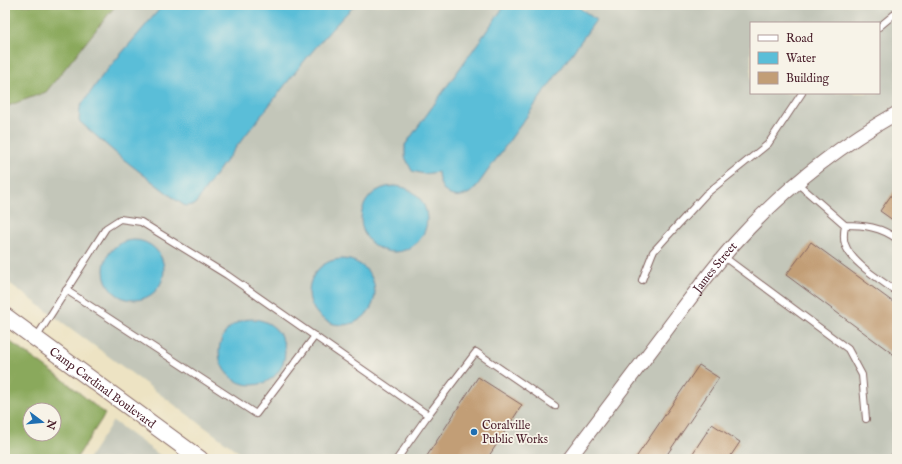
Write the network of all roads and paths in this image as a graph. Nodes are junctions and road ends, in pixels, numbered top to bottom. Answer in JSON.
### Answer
{"nodes":[{"id":1,"x":897,"y":12,"type":"edge"},
{"id":2,"x":880,"y":26,"type":"edge"},
{"id":3,"x":801,"y":94,"type":"edge"},
{"id":4,"x":897,"y":113,"type":"edge"},
{"id":5,"x":797,"y":183,"type":"junction"},
{"id":6,"x":845,"y":225,"type":"junction"},
{"id":7,"x":897,"y":239,"type":"edge"},
{"id":8,"x":724,"y":257,"type":"junction"},
{"id":9,"x":642,"y":280,"type":"dead end"},
{"id":10,"x":66,"y":290,"type":"junction"},
{"id":11,"x":897,"y":292,"type":"edge"},
{"id":12,"x":5,"y":316,"type":"edge"},
{"id":13,"x":315,"y":336,"type":"junction"},
{"id":14,"x":36,"y":338,"type":"junction"},
{"id":15,"x":555,"y":406,"type":"dead end"},
{"id":16,"x":428,"y":415,"type":"junction"},
{"id":17,"x":866,"y":419,"type":"dead end"},
{"id":18,"x":200,"y":459,"type":"edge"},
{"id":19,"x":397,"y":459,"type":"edge"},
{"id":20,"x":569,"y":459,"type":"edge"}],
"edges":[{"from":1,"to":2,"type":"lane"},
{"from":3,"to":9,"type":"lane"},
{"from":4,"to":5,"type":"street","name":"James Street"},
{"from":5,"to":6,"type":"lane"},
{"from":5,"to":8,"type":"street","name":"James Street"},
{"from":6,"to":7,"type":"lane"},
{"from":6,"to":11,"type":"lane"},
{"from":8,"to":17,"type":"lane"},
{"from":8,"to":20,"type":"street","name":"James Street"},
{"from":10,"to":13,"type":"lane"},
{"from":10,"to":13,"type":"lane"},
{"from":10,"to":14,"type":"lane"},
{"from":12,"to":14,"type":"street","name":"Camp Cardinal Boulevard"},
{"from":13,"to":16,"type":"lane"},
{"from":14,"to":18,"type":"street","name":"Camp Cardinal Boulevard"},
{"from":15,"to":16,"type":"lane"},
{"from":16,"to":19,"type":"lane"}]}
